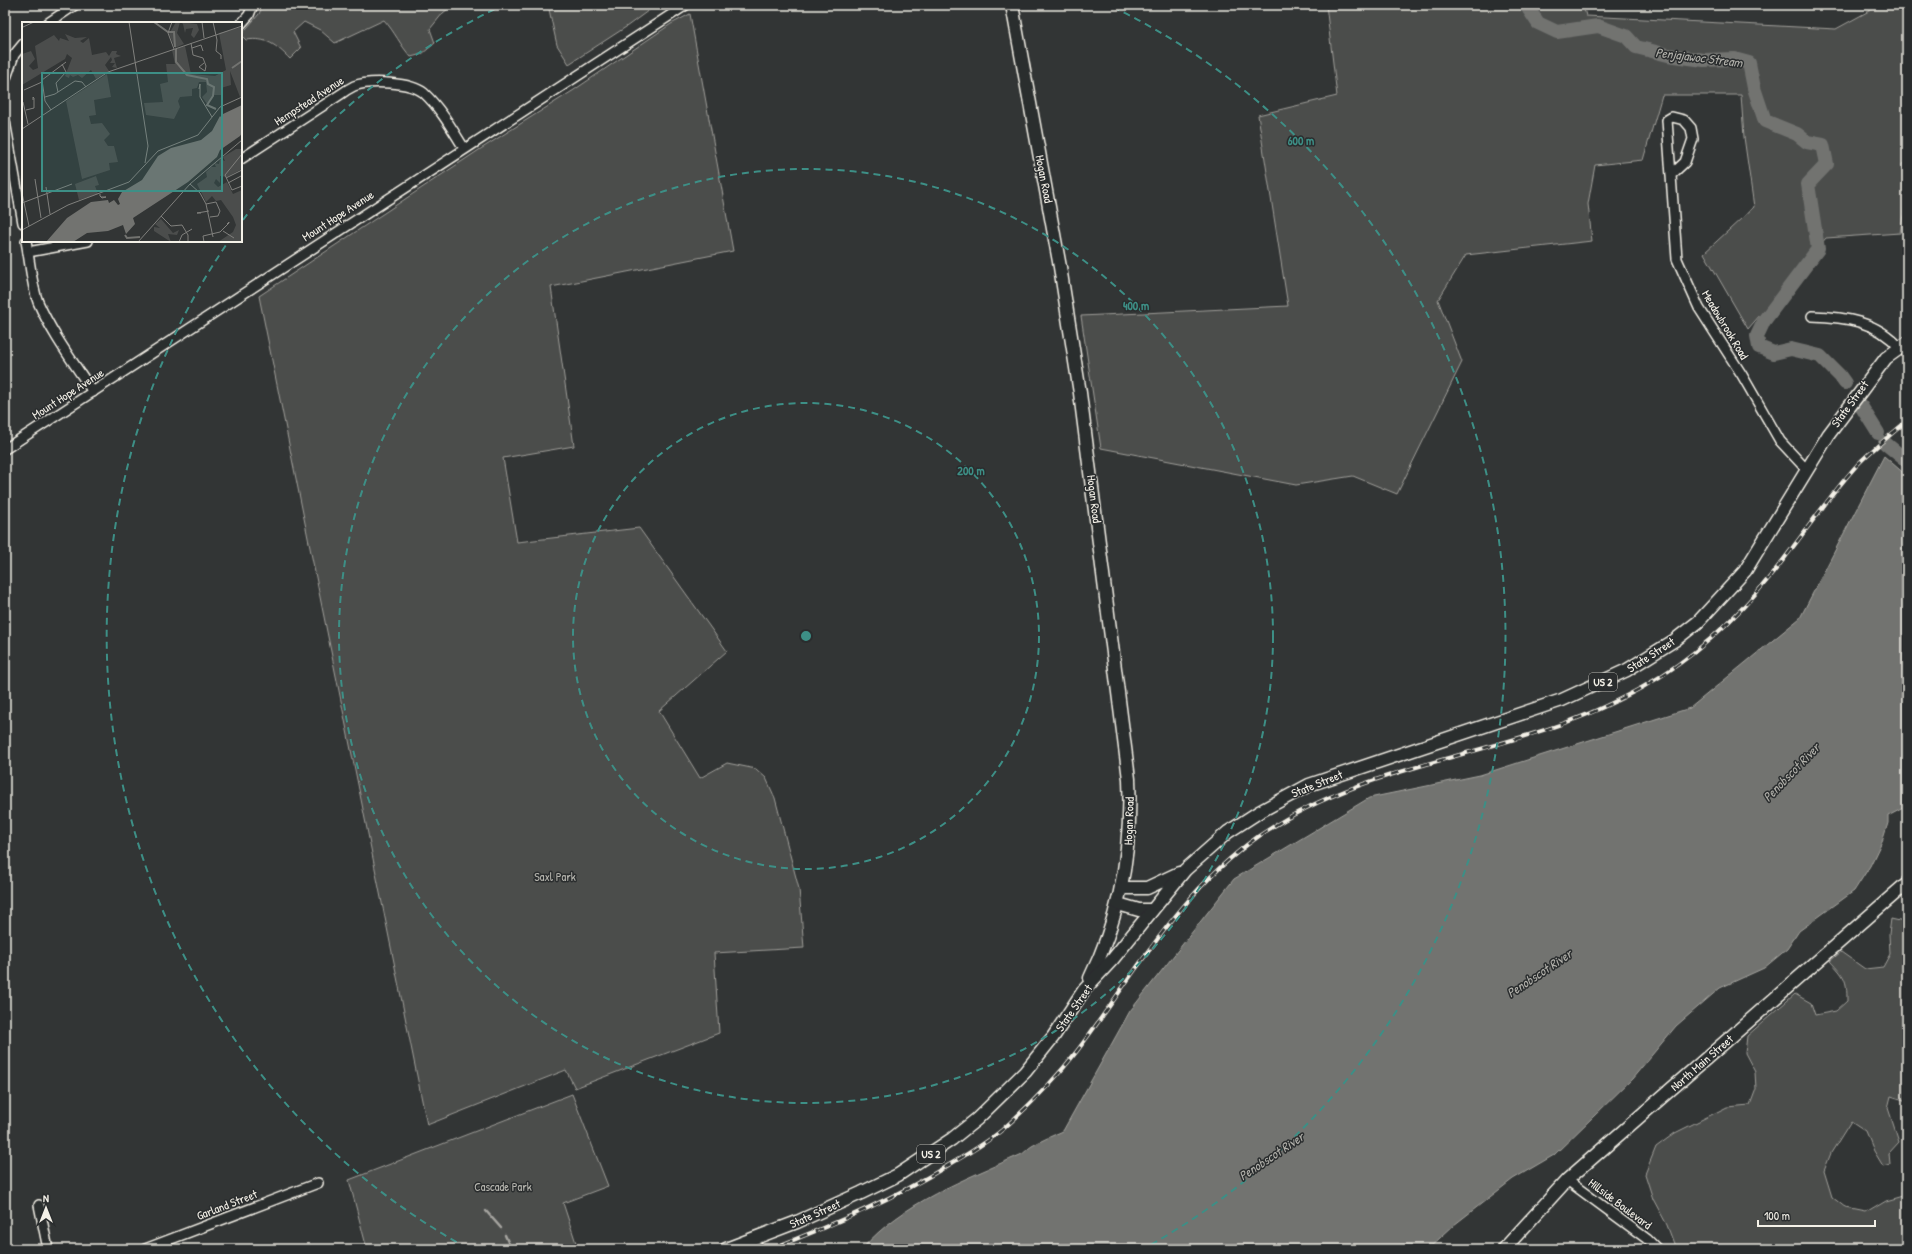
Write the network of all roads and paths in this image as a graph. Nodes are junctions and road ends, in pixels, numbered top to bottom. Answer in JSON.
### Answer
{"nodes":[{"id":1,"x":76,"y":5,"type":"edge"},
{"id":2,"x":253,"y":5,"type":"edge"},
{"id":3,"x":686,"y":5,"type":"edge"},
{"id":4,"x":1012,"y":5,"type":"edge"},
{"id":5,"x":50,"y":22,"type":"edge"},
{"id":6,"x":242,"y":23,"type":"edge"},
{"id":7,"x":22,"y":45,"type":"edge"},
{"id":8,"x":5,"y":81,"type":"edge"},
{"id":9,"x":5,"y":121,"type":"edge"},
{"id":10,"x":464,"y":148,"type":"junction"},
{"id":11,"x":242,"y":158,"type":"edge"},
{"id":12,"x":1671,"y":175,"type":"junction"},
{"id":13,"x":22,"y":217,"type":"edge"},
{"id":14,"x":26,"y":242,"type":"edge"},
{"id":15,"x":83,"y":242,"type":"edge"},
{"id":16,"x":28,"y":252,"type":"junction"},
{"id":17,"x":1812,"y":316,"type":"dead end"},
{"id":18,"x":1903,"y":345,"type":"edge"},
{"id":19,"x":93,"y":392,"type":"junction"},
{"id":20,"x":5,"y":449,"type":"edge"},
{"id":21,"x":1806,"y":469,"type":"junction"},
{"id":22,"x":1185,"y":870,"type":"junction"},
{"id":23,"x":1907,"y":884,"type":"edge"},
{"id":24,"x":1122,"y":888,"type":"junction"},
{"id":25,"x":1118,"y":904,"type":"junction"},
{"id":26,"x":1152,"y":910,"type":"junction"},
{"id":27,"x":1084,"y":990,"type":"junction"},
{"id":28,"x":1567,"y":1180,"type":"junction"},
{"id":29,"x":318,"y":1184,"type":"dead end"},
{"id":30,"x":39,"y":1205,"type":"dead end"},
{"id":31,"x":48,"y":1249,"type":"edge"},
{"id":32,"x":145,"y":1249,"type":"edge"},
{"id":33,"x":726,"y":1249,"type":"edge"},
{"id":34,"x":1504,"y":1249,"type":"edge"},
{"id":35,"x":1657,"y":1249,"type":"edge"}],
"edges":[{"from":1,"to":5,"type":"street"},
{"from":2,"to":6,"type":"street"},
{"from":3,"to":10,"type":"street","name":"Mount Hope Avenue"},
{"from":4,"to":24,"type":"main road","name":"Hogan Road"},
{"from":7,"to":8,"type":"street"},
{"from":9,"to":13,"type":"street"},
{"from":10,"to":11,"type":"street","name":"Hempstead Avenue"},
{"from":10,"to":19,"type":"street","name":"Mount Hope Avenue"},
{"from":12,"to":12,"type":"street","name":"Meadowbrook Road"},
{"from":12,"to":21,"type":"street","name":"Meadowbrook Road"},
{"from":14,"to":16,"type":"street"},
{"from":15,"to":16,"type":"street"},
{"from":16,"to":19,"type":"street"},
{"from":17,"to":18,"type":"street"},
{"from":18,"to":21,"type":"main road","name":"State Street","number":"US 2"},
{"from":19,"to":20,"type":"street","name":"Mount Hope Avenue"},
{"from":21,"to":22,"type":"main road","name":"State Street","number":"US 2"},
{"from":22,"to":24,"type":"main road"},
{"from":22,"to":26,"type":"main road","name":"State Street","number":"US 2"},
{"from":23,"to":28,"type":"main road","name":"North Main Street"},
{"from":24,"to":25,"type":"main road","name":"Hogan Road"},
{"from":25,"to":26,"type":"main road"},
{"from":25,"to":27,"type":"main road","name":"Hogan Road"},
{"from":26,"to":27,"type":"main road","name":"State Street","number":"US 2"},
{"from":27,"to":33,"type":"main road","name":"State Street","number":"US 2"},
{"from":28,"to":34,"type":"main road","name":"North Main Street"},
{"from":28,"to":35,"type":"street","name":"Hillside Boulevard"},
{"from":29,"to":32,"type":"street","name":"Garland Street"},
{"from":30,"to":31,"type":"street"}]}
